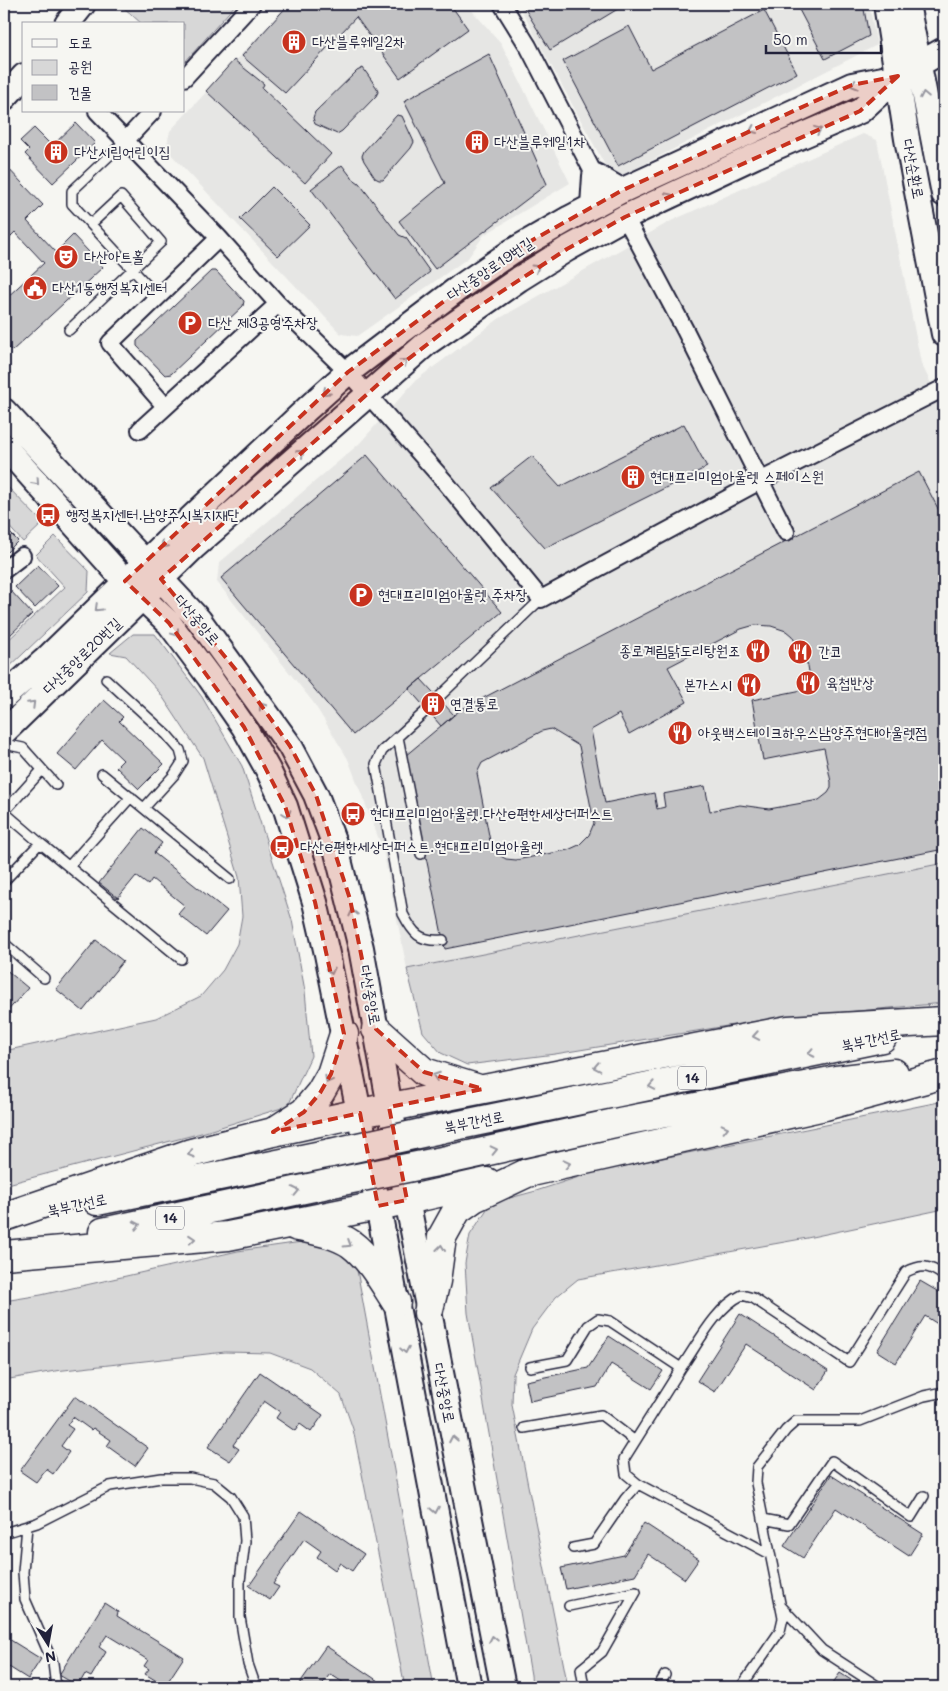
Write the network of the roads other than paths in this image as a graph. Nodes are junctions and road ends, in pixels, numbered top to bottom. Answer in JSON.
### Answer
{"nodes":[{"id":1,"x":83,"y":4,"type":"edge"},
{"id":2,"x":252,"y":4,"type":"edge"},
{"id":3,"x":502,"y":4,"type":"edge"},
{"id":4,"x":886,"y":4,"type":"edge"},
{"id":5,"x":907,"y":4,"type":"edge"},
{"id":6,"x":69,"y":22,"type":"edge"},
{"id":7,"x":944,"y":50,"type":"edge"},
{"id":8,"x":918,"y":65,"type":"junction"},
{"id":9,"x":898,"y":76,"type":"junction"},
{"id":10,"x":185,"y":77,"type":"edge"},
{"id":11,"x":22,"y":78,"type":"edge"},
{"id":12,"x":4,"y":98,"type":"edge"},
{"id":13,"x":98,"y":112,"type":"edge"},
{"id":14,"x":152,"y":112,"type":"edge"},
{"id":15,"x":126,"y":140,"type":"junction"},
{"id":16,"x":595,"y":176,"type":"junction"},
{"id":17,"x":621,"y":192,"type":"junction"},
{"id":18,"x":944,"y":194,"type":"edge"},
{"id":19,"x":593,"y":206,"type":"junction"},
{"id":20,"x":625,"y":218,"type":"junction"},
{"id":21,"x":91,"y":224,"type":"junction"},
{"id":22,"x":218,"y":238,"type":"junction"},
{"id":23,"x":132,"y":269,"type":"junction"},
{"id":24,"x":158,"y":297,"type":"junction"},
{"id":25,"x":278,"y":304,"type":"junction"},
{"id":26,"x":69,"y":330,"type":"dead end"},
{"id":27,"x":944,"y":334,"type":"edge"},
{"id":28,"x":348,"y":372,"type":"junction"},
{"id":29,"x":944,"y":388,"type":"edge"},
{"id":30,"x":367,"y":394,"type":"junction"},
{"id":31,"x":165,"y":406,"type":"junction"},
{"id":32,"x":4,"y":411,"type":"edge"},
{"id":33,"x":140,"y":430,"type":"dead end"},
{"id":34,"x":4,"y":446,"type":"edge"},
{"id":35,"x":760,"y":481,"type":"junction"},
{"id":36,"x":786,"y":532,"type":"dead end"},
{"id":37,"x":22,"y":556,"type":"dead end"},
{"id":38,"x":4,"y":570,"type":"edge"},
{"id":39,"x":154,"y":571,"type":"junction"},
{"id":40,"x":125,"y":582,"type":"junction"},
{"id":41,"x":142,"y":598,"type":"junction"},
{"id":42,"x":541,"y":599,"type":"junction"},
{"id":43,"x":106,"y":679,"type":"dead end"},
{"id":44,"x":4,"y":697,"type":"edge"},
{"id":45,"x":438,"y":698,"type":"dead end"},
{"id":46,"x":427,"y":710,"type":"dead end"},
{"id":47,"x":4,"y":732,"type":"edge"},
{"id":48,"x":398,"y":737,"type":"junction"},
{"id":49,"x":4,"y":744,"type":"edge"},
{"id":50,"x":42,"y":770,"type":"junction"},
{"id":51,"x":102,"y":774,"type":"dead end"},
{"id":52,"x":56,"y":786,"type":"dead end"},
{"id":53,"x":131,"y":797,"type":"junction"},
{"id":54,"x":144,"y":808,"type":"junction"},
{"id":55,"x":40,"y":843,"type":"junction"},
{"id":56,"x":421,"y":854,"type":"dead end"},
{"id":57,"x":69,"y":866,"type":"junction"},
{"id":58,"x":230,"y":879,"type":"dead end"},
{"id":59,"x":4,"y":881,"type":"edge"},
{"id":60,"x":443,"y":940,"type":"dead end"},
{"id":61,"x":4,"y":943,"type":"edge"},
{"id":62,"x":181,"y":959,"type":"dead end"},
{"id":63,"x":44,"y":978,"type":"dead end"},
{"id":64,"x":944,"y":1023,"type":"edge"},
{"id":65,"x":376,"y":1030,"type":"junction"},
{"id":66,"x":344,"y":1034,"type":"junction"},
{"id":67,"x":944,"y":1067,"type":"edge"},
{"id":68,"x":944,"y":1074,"type":"edge"},
{"id":69,"x":483,"y":1090,"type":"junction"},
{"id":70,"x":389,"y":1107,"type":"junction"},
{"id":71,"x":360,"y":1113,"type":"junction"},
{"id":72,"x":273,"y":1132,"type":"junction"},
{"id":73,"x":527,"y":1173,"type":"junction"},
{"id":74,"x":406,"y":1200,"type":"junction"},
{"id":75,"x":378,"y":1206,"type":"junction"},
{"id":76,"x":4,"y":1218,"type":"edge"},
{"id":77,"x":286,"y":1224,"type":"junction"},
{"id":78,"x":4,"y":1254,"type":"edge"},
{"id":79,"x":944,"y":1276,"type":"edge"},
{"id":80,"x":396,"y":1302,"type":"junction"},
{"id":81,"x":428,"y":1313,"type":"junction"},
{"id":82,"x":530,"y":1367,"type":"dead end"},
{"id":83,"x":681,"y":1368,"type":"junction"},
{"id":84,"x":944,"y":1392,"type":"edge"},
{"id":85,"x":524,"y":1428,"type":"dead end"},
{"id":86,"x":635,"y":1441,"type":"junction"},
{"id":87,"x":638,"y":1484,"type":"junction"},
{"id":88,"x":924,"y":1496,"type":"dead end"},
{"id":89,"x":763,"y":1519,"type":"junction"},
{"id":90,"x":27,"y":1526,"type":"junction"},
{"id":91,"x":4,"y":1533,"type":"edge"},
{"id":92,"x":573,"y":1548,"type":"dead end"},
{"id":93,"x":770,"y":1554,"type":"junction"},
{"id":94,"x":780,"y":1605,"type":"junction"},
{"id":95,"x":569,"y":1606,"type":"dead end"},
{"id":96,"x":666,"y":1674,"type":"dead end"},
{"id":97,"x":56,"y":1687,"type":"edge"},
{"id":98,"x":256,"y":1687,"type":"edge"},
{"id":99,"x":469,"y":1687,"type":"edge"},
{"id":100,"x":503,"y":1687,"type":"edge"},
{"id":101,"x":584,"y":1687,"type":"edge"},
{"id":102,"x":658,"y":1687,"type":"edge"},
{"id":103,"x":741,"y":1687,"type":"edge"},
{"id":104,"x":879,"y":1687,"type":"edge"}],
"edges":[{"from":1,"to":6,"type":"street"},
{"from":2,"to":10,"type":"street"},
{"from":3,"to":16,"type":"street"},
{"from":4,"to":9,"type":"street","name":"다산순환로"},
{"from":5,"to":8,"type":"street","name":"다산순환로"},
{"from":7,"to":8,"type":"street","name":"다산중앙로19번길"},
{"from":8,"to":9,"type":"street","name":"다산중앙로19번길"},
{"from":18,"to":8,"type":"street","name":"다산순환로","one_way":true},
{"from":9,"to":17,"type":"street","name":"다산중앙로19번길","one_way":true},
{"from":20,"to":9,"type":"street","name":"다산중앙로19번길","one_way":true},
{"from":9,"to":27,"type":"street","name":"다산순환로"},
{"from":11,"to":12,"type":"street"},
{"from":13,"to":15,"type":"street"},
{"from":14,"to":15,"type":"street"},
{"from":15,"to":21,"type":"lane"},
{"from":15,"to":22,"type":"street"},
{"from":16,"to":17,"type":"street"},
{"from":16,"to":19,"type":"street"},
{"from":17,"to":19,"type":"street","name":"다산중앙로19번길"},
{"from":19,"to":28,"type":"street","name":"다산중앙로19번길"},
{"from":30,"to":20,"type":"street","name":"다산중앙로19번길","one_way":true},
{"from":20,"to":35,"type":"street"},
{"from":21,"to":23,"type":"lane"},
{"from":21,"to":23,"type":"lane"},
{"from":22,"to":24,"type":"street"},
{"from":22,"to":25,"type":"street"},
{"from":23,"to":24,"type":"lane"},
{"from":23,"to":26,"type":"lane"},
{"from":24,"to":31,"type":"street"},
{"from":25,"to":28,"type":"street"},
{"from":25,"to":31,"type":"street"},
{"from":28,"to":30,"type":"street"},
{"from":28,"to":39,"type":"street","name":"다산중앙로19번길","one_way":true},
{"from":29,"to":35,"type":"street"},
{"from":39,"to":30,"type":"street","name":"다산중앙로19번길","one_way":true},
{"from":30,"to":42,"type":"street"},
{"from":31,"to":33,"type":"street"},
{"from":32,"to":39,"type":"street","name":"다산중앙로"},
{"from":34,"to":40,"type":"street","name":"다산중앙로","one_way":true},
{"from":35,"to":36,"type":"street"},
{"from":35,"to":42,"type":"street"},
{"from":37,"to":38,"type":"street"},
{"from":39,"to":40,"type":"street","name":"다산중앙로20번길"},
{"from":39,"to":41,"type":"street","name":"다산중앙로20번길"},
{"from":65,"to":39,"type":"street","name":"다산중앙로","one_way":true},
{"from":40,"to":41,"type":"street","name":"다산중앙로"},
{"from":40,"to":44,"type":"street","name":"다산중앙로20번길","one_way":true},
{"from":47,"to":41,"type":"street","name":"다산중앙로20번길","one_way":true},
{"from":41,"to":66,"type":"street","name":"다산중앙로","one_way":true},
{"from":42,"to":45,"type":"lane"},
{"from":43,"to":54,"type":"lane"},
{"from":46,"to":48,"type":"lane"},
{"from":48,"to":56,"type":"lane"},
{"from":48,"to":60,"type":"lane"},
{"from":49,"to":50,"type":"lane"},
{"from":50,"to":52,"type":"lane"},
{"from":50,"to":55,"type":"lane"},
{"from":51,"to":53,"type":"lane"},
{"from":53,"to":54,"type":"lane"},
{"from":53,"to":57,"type":"lane"},
{"from":54,"to":58,"type":"lane"},
{"from":55,"to":57,"type":"lane"},
{"from":55,"to":59,"type":"lane"},
{"from":57,"to":62,"type":"lane"},
{"from":61,"to":63,"type":"lane"},
{"from":64,"to":69,"type":"highway","one_way":true},
{"from":64,"to":76,"type":"highway","name":"북부간선로","number":"14","one_way":true,"bridge":true},
{"from":69,"to":65,"type":"highway","one_way":true},
{"from":65,"to":70,"type":"street","name":"다산중앙로"},
{"from":66,"to":71,"type":"street","name":"다산중앙로"},
{"from":66,"to":72,"type":"highway","one_way":true},
{"from":78,"to":67,"type":"highway","name":"북부간선로","number":"14","one_way":true,"bridge":true},
{"from":73,"to":68,"type":"highway","one_way":true},
{"from":69,"to":70,"type":"highway"},
{"from":70,"to":71,"type":"highway"},
{"from":70,"to":74,"type":"street","name":"다산중앙로"},
{"from":71,"to":72,"type":"highway"},
{"from":71,"to":75,"type":"street","name":"다산중앙로"},
{"from":72,"to":76,"type":"highway","one_way":true},
{"from":73,"to":74,"type":"highway"},
{"from":81,"to":73,"type":"highway","one_way":true},
{"from":74,"to":75,"type":"highway"},
{"from":74,"to":81,"type":"street","name":"다산중앙로"},
{"from":75,"to":77,"type":"highway"},
{"from":75,"to":80,"type":"street","name":"다산중앙로"},
{"from":78,"to":77,"type":"highway","one_way":true},
{"from":77,"to":80,"type":"highway","one_way":true},
{"from":79,"to":83,"type":"lane"},
{"from":80,"to":99,"type":"street","name":"다산중앙로","one_way":true},
{"from":100,"to":81,"type":"street","name":"다산중앙로","one_way":true},
{"from":82,"to":83,"type":"lane"},
{"from":83,"to":86,"type":"lane"},
{"from":84,"to":89,"type":"lane"},
{"from":85,"to":86,"type":"lane"},
{"from":86,"to":87,"type":"lane"},
{"from":87,"to":92,"type":"lane"},
{"from":87,"to":93,"type":"lane"},
{"from":88,"to":89,"type":"lane"},
{"from":89,"to":93,"type":"lane"},
{"from":90,"to":91,"type":"lane"},
{"from":90,"to":97,"type":"lane"},
{"from":90,"to":98,"type":"lane"},
{"from":93,"to":94,"type":"lane"},
{"from":94,"to":103,"type":"lane"},
{"from":94,"to":104,"type":"lane"},
{"from":95,"to":101,"type":"lane"},
{"from":96,"to":102,"type":"lane"}]}
